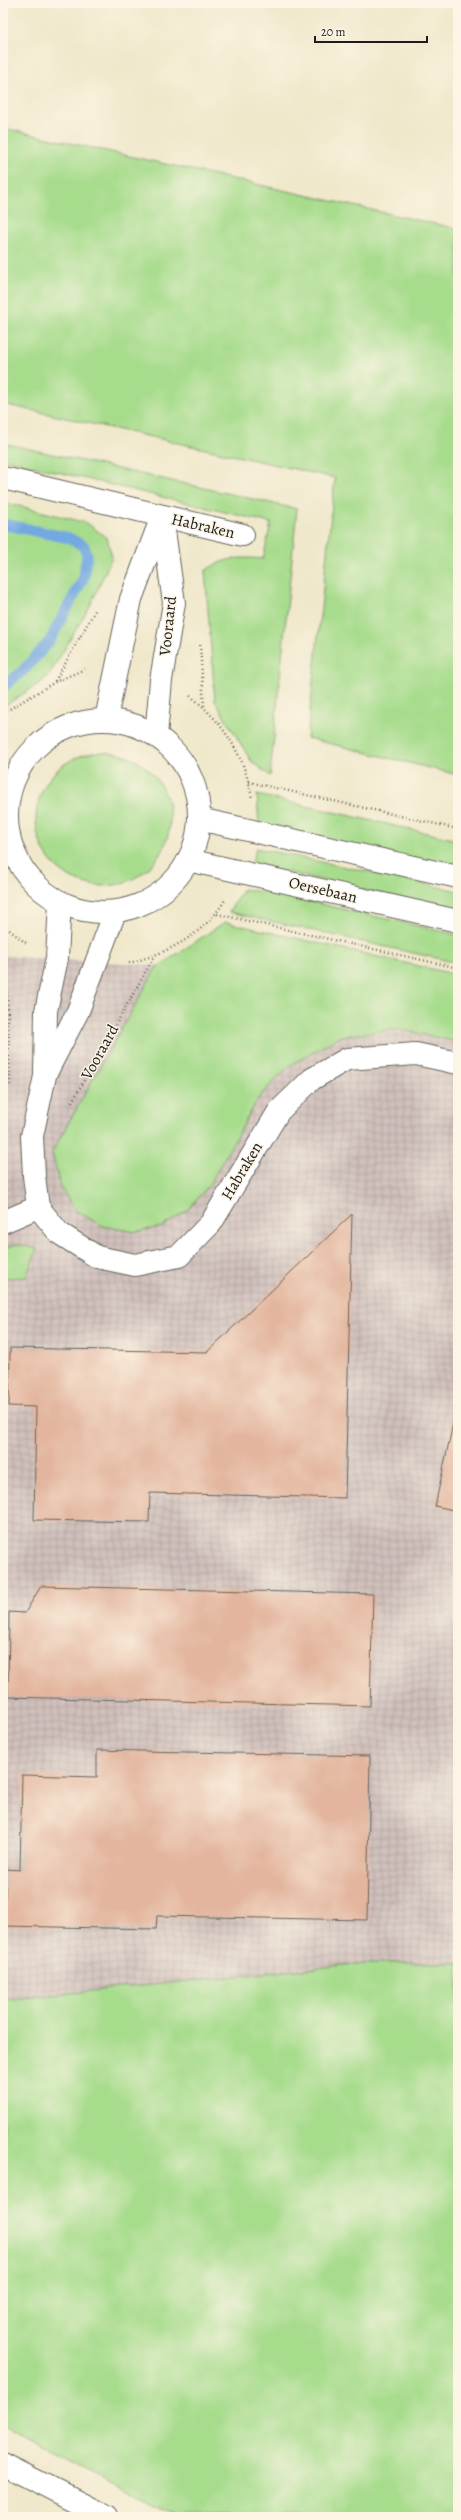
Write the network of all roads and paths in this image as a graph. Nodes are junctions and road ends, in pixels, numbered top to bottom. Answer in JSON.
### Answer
{"nodes":[{"id":1,"x":3,"y":478,"type":"edge"},
{"id":2,"x":162,"y":516,"type":"junction"},
{"id":3,"x":243,"y":535,"type":"dead end"},
{"id":4,"x":118,"y":669,"type":"junction"},
{"id":5,"x":161,"y":680,"type":"junction"},
{"id":6,"x":3,"y":713,"type":"edge"},
{"id":7,"x":106,"y":719,"type":"junction"},
{"id":8,"x":156,"y":736,"type":"junction"},
{"id":9,"x":9,"y":773,"type":"edge"},
{"id":10,"x":249,"y":782,"type":"junction"},
{"id":11,"x":199,"y":819,"type":"junction"},
{"id":12,"x":4,"y":820,"type":"edge"},
{"id":13,"x":458,"y":829,"type":"edge"},
{"id":14,"x":252,"y":831,"type":"junction"},
{"id":15,"x":188,"y":860,"type":"junction"},
{"id":16,"x":242,"y":872,"type":"junction"},
{"id":17,"x":458,"y":877,"type":"edge"},
{"id":18,"x":60,"y":902,"type":"junction"},
{"id":19,"x":115,"y":912,"type":"junction"},
{"id":20,"x":217,"y":914,"type":"junction"},
{"id":21,"x":458,"y":921,"type":"edge"},
{"id":22,"x":3,"y":925,"type":"edge"},
{"id":23,"x":5,"y":928,"type":"junction"},
{"id":24,"x":154,"y":957,"type":"junction"},
{"id":25,"x":57,"y":958,"type":"junction"},
{"id":26,"x":95,"y":965,"type":"junction"},
{"id":27,"x":458,"y":968,"type":"edge"},
{"id":28,"x":458,"y":1063,"type":"edge"},
{"id":29,"x":45,"y":1076,"type":"junction"},
{"id":30,"x":10,"y":1090,"type":"dead end"},
{"id":31,"x":72,"y":1103,"type":"dead end"},
{"id":32,"x":38,"y":1207,"type":"junction"},
{"id":33,"x":3,"y":1222,"type":"edge"},
{"id":34,"x":3,"y":2464,"type":"edge"},
{"id":35,"x":107,"y":2517,"type":"edge"}],
"edges":[{"from":1,"to":2,"type":"street"},
{"from":2,"to":3,"type":"street","name":"Habraken"},
{"from":2,"to":4,"type":"street"},
{"from":2,"to":5,"type":"street","name":"Vooraard"},
{"from":4,"to":6,"type":"path"},
{"from":4,"to":7,"type":"street"},
{"from":5,"to":8,"type":"street","name":"Vooraard"},
{"from":5,"to":10,"type":"path"},
{"from":7,"to":8,"type":"street"},
{"from":7,"to":9,"type":"street"},
{"from":8,"to":11,"type":"street"},
{"from":9,"to":12,"type":"street"},
{"from":10,"to":13,"type":"path"},
{"from":10,"to":14,"type":"path"},
{"from":11,"to":14,"type":"street"},
{"from":11,"to":15,"type":"street"},
{"from":12,"to":18,"type":"street"},
{"from":14,"to":17,"type":"street"},
{"from":15,"to":16,"type":"street","name":"Oersebaan"},
{"from":15,"to":19,"type":"street"},
{"from":16,"to":20,"type":"path"},
{"from":16,"to":21,"type":"street","name":"Oersebaan"},
{"from":18,"to":19,"type":"street"},
{"from":18,"to":25,"type":"street"},
{"from":19,"to":26,"type":"street"},
{"from":20,"to":24,"type":"path"},
{"from":20,"to":27,"type":"path"},
{"from":22,"to":23,"type":"path"},
{"from":23,"to":25,"type":"path"},
{"from":23,"to":30,"type":"path"},
{"from":24,"to":26,"type":"path"},
{"from":24,"to":31,"type":"path","name":"Vooraard"},
{"from":25,"to":29,"type":"street"},
{"from":26,"to":29,"type":"street"},
{"from":28,"to":32,"type":"street","name":"Habraken"},
{"from":29,"to":32,"type":"street"},
{"from":32,"to":33,"type":"street"},
{"from":34,"to":35,"type":"street"}]}
